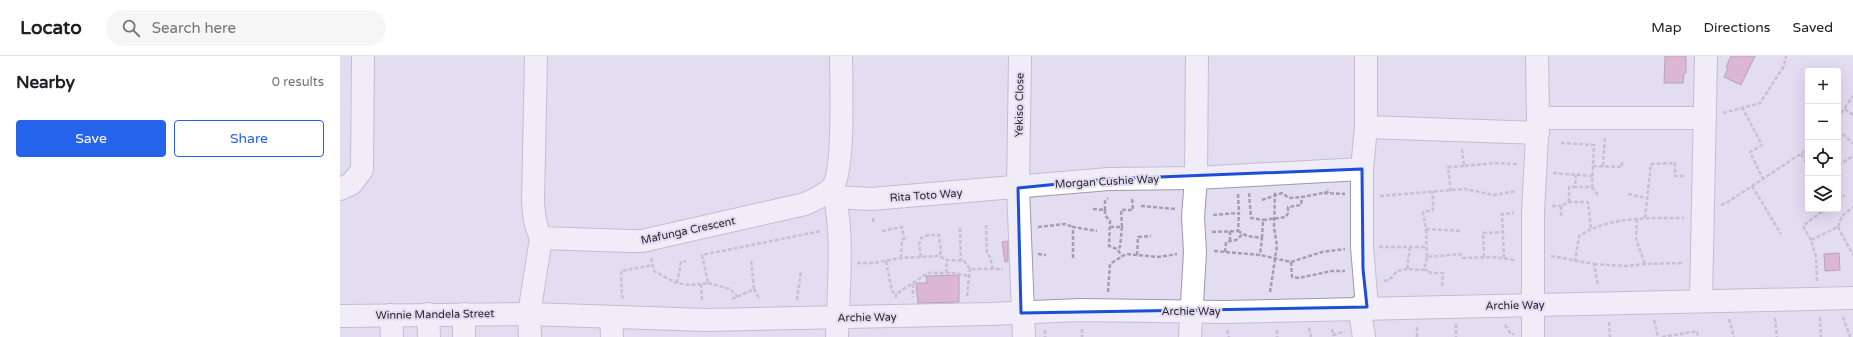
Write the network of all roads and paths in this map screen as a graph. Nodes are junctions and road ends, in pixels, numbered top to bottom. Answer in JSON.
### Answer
{"nodes":[{"id":1,"x":363,"y":56,"type":"edge"},
{"id":2,"x":536,"y":56,"type":"edge"},
{"id":3,"x":841,"y":56,"type":"edge"},
{"id":4,"x":1020,"y":56,"type":"edge"},
{"id":5,"x":1197,"y":56,"type":"edge"},
{"id":6,"x":1366,"y":56,"type":"edge"},
{"id":7,"x":1538,"y":56,"type":"edge"},
{"id":8,"x":1706,"y":56,"type":"edge"},
{"id":9,"x":1786,"y":56,"type":"edge"},
{"id":10,"x":1853,"y":96,"type":"edge"},
{"id":11,"x":1742,"y":108,"type":"junction"},
{"id":12,"x":1845,"y":109,"type":"junction"},
{"id":13,"x":1705,"y":112,"type":"junction"},
{"id":14,"x":1841,"y":114,"type":"edge"},
{"id":15,"x":1853,"y":115,"type":"edge"},
{"id":16,"x":1606,"y":118,"type":"junction"},
{"id":17,"x":1538,"y":126,"type":"junction"},
{"id":18,"x":1366,"y":127,"type":"junction"},
{"id":19,"x":1463,"y":130,"type":"junction"},
{"id":20,"x":1841,"y":133,"type":"edge"},
{"id":21,"x":1561,"y":143,"type":"dead end"},
{"id":22,"x":1853,"y":143,"type":"edge"},
{"id":23,"x":1805,"y":151,"type":"edge"},
{"id":24,"x":1801,"y":154,"type":"junction"},
{"id":25,"x":1853,"y":156,"type":"edge"},
{"id":26,"x":1622,"y":160,"type":"dead end"},
{"id":27,"x":1805,"y":160,"type":"edge"},
{"id":28,"x":1841,"y":163,"type":"edge"},
{"id":29,"x":1464,"y":166,"type":"junction"},
{"id":30,"x":1593,"y":166,"type":"junction"},
{"id":31,"x":1604,"y":166,"type":"junction"},
{"id":32,"x":1196,"y":168,"type":"junction"},
{"id":33,"x":1362,"y":168,"type":"junction"},
{"id":34,"x":1327,"y":170,"type":"junction"},
{"id":35,"x":1275,"y":174,"type":"junction"},
{"id":36,"x":1248,"y":175,"type":"junction"},
{"id":37,"x":1535,"y":175,"type":"junction"},
{"id":38,"x":1576,"y":175,"type":"junction"},
{"id":39,"x":1704,"y":175,"type":"junction"},
{"id":40,"x":1593,"y":176,"type":"junction"},
{"id":41,"x":1130,"y":179,"type":"junction"},
{"id":42,"x":1763,"y":179,"type":"junction"},
{"id":43,"x":1575,"y":186,"type":"junction"},
{"id":44,"x":1752,"y":186,"type":"junction"},
{"id":45,"x":1592,"y":187,"type":"junction"},
{"id":46,"x":1018,"y":188,"type":"junction"},
{"id":47,"x":340,"y":189,"type":"edge"},
{"id":48,"x":1433,"y":191,"type":"junction"},
{"id":49,"x":1451,"y":191,"type":"junction"},
{"id":50,"x":833,"y":192,"type":"junction"},
{"id":51,"x":1628,"y":194,"type":"dead end"},
{"id":52,"x":1598,"y":195,"type":"dead end"},
{"id":53,"x":1846,"y":195,"type":"dead end"},
{"id":54,"x":1275,"y":196,"type":"junction"},
{"id":55,"x":1302,"y":197,"type":"junction"},
{"id":56,"x":1362,"y":197,"type":"junction"},
{"id":57,"x":1646,"y":198,"type":"junction"},
{"id":58,"x":1841,"y":198,"type":"edge"},
{"id":59,"x":1262,"y":200,"type":"dead end"},
{"id":60,"x":1569,"y":202,"type":"junction"},
{"id":61,"x":1141,"y":206,"type":"dead end"},
{"id":62,"x":1853,"y":207,"type":"edge"},
{"id":63,"x":1105,"y":210,"type":"dead end"},
{"id":64,"x":1533,"y":212,"type":"junction"},
{"id":65,"x":1820,"y":213,"type":"edge"},
{"id":66,"x":1704,"y":215,"type":"junction"},
{"id":67,"x":1561,"y":216,"type":"dead end"},
{"id":68,"x":1644,"y":218,"type":"junction"},
{"id":69,"x":1274,"y":219,"type":"junction"},
{"id":70,"x":1637,"y":219,"type":"junction"},
{"id":71,"x":1263,"y":220,"type":"junction"},
{"id":72,"x":986,"y":226,"type":"dead end"},
{"id":73,"x":838,"y":227,"type":"junction"},
{"id":74,"x":1020,"y":227,"type":"junction"},
{"id":75,"x":1073,"y":227,"type":"junction"},
{"id":76,"x":1110,"y":227,"type":"junction"},
{"id":77,"x":1122,"y":227,"type":"junction"},
{"id":78,"x":1838,"y":227,"type":"junction"},
{"id":79,"x":960,"y":228,"type":"dead end"},
{"id":80,"x":1194,"y":228,"type":"junction"},
{"id":81,"x":1591,"y":228,"type":"junction"},
{"id":82,"x":1426,"y":229,"type":"junction"},
{"id":83,"x":882,"y":231,"type":"dead end"},
{"id":84,"x":1097,"y":231,"type":"dead end"},
{"id":85,"x":1230,"y":231,"type":"junction"},
{"id":86,"x":1238,"y":231,"type":"junction"},
{"id":87,"x":1462,"y":231,"type":"dead end"},
{"id":88,"x":1503,"y":232,"type":"junction"},
{"id":89,"x":1243,"y":234,"type":"junction"},
{"id":90,"x":1781,"y":234,"type":"dead end"},
{"id":91,"x":1151,"y":236,"type":"dead end"},
{"id":92,"x":908,"y":237,"type":"dead end"},
{"id":93,"x":541,"y":238,"type":"junction"},
{"id":94,"x":654,"y":238,"type":"junction"},
{"id":95,"x":1262,"y":238,"type":"junction"},
{"id":96,"x":904,"y":239,"type":"junction"},
{"id":97,"x":1811,"y":240,"type":"junction"},
{"id":98,"x":1230,"y":242,"type":"junction"},
{"id":99,"x":1362,"y":247,"type":"junction"},
{"id":100,"x":1427,"y":247,"type":"junction"},
{"id":101,"x":1410,"y":248,"type":"junction"},
{"id":102,"x":1117,"y":249,"type":"junction"},
{"id":103,"x":1225,"y":252,"type":"junction"},
{"id":104,"x":1137,"y":255,"type":"junction"},
{"id":105,"x":1260,"y":255,"type":"junction"},
{"id":106,"x":1853,"y":255,"type":"edge"},
{"id":107,"x":939,"y":256,"type":"junction"},
{"id":108,"x":1122,"y":256,"type":"junction"},
{"id":109,"x":1532,"y":256,"type":"junction"},
{"id":110,"x":920,"y":257,"type":"junction"},
{"id":111,"x":1426,"y":257,"type":"junction"},
{"id":112,"x":1484,"y":257,"type":"junction"},
{"id":113,"x":902,"y":258,"type":"junction"},
{"id":114,"x":1073,"y":258,"type":"dead end"},
{"id":115,"x":1274,"y":258,"type":"junction"},
{"id":116,"x":1504,"y":258,"type":"junction"},
{"id":117,"x":947,"y":260,"type":"junction"},
{"id":118,"x":686,"y":261,"type":"dead end"},
{"id":119,"x":751,"y":261,"type":"dead end"},
{"id":120,"x":886,"y":261,"type":"junction"},
{"id":121,"x":961,"y":261,"type":"junction"},
{"id":122,"x":839,"y":262,"type":"junction"},
{"id":123,"x":1291,"y":262,"type":"junction"},
{"id":124,"x":1575,"y":262,"type":"junction"},
{"id":125,"x":1702,"y":263,"type":"junction"},
{"id":126,"x":1594,"y":264,"type":"junction"},
{"id":127,"x":1645,"y":264,"type":"junction"},
{"id":128,"x":653,"y":266,"type":"junction"},
{"id":129,"x":970,"y":269,"type":"junction"},
{"id":130,"x":993,"y":269,"type":"junction"},
{"id":131,"x":1021,"y":269,"type":"junction"},
{"id":132,"x":1407,"y":269,"type":"junction"},
{"id":133,"x":801,"y":270,"type":"dead end"},
{"id":134,"x":1424,"y":270,"type":"junction"},
{"id":135,"x":946,"y":274,"type":"junction"},
{"id":136,"x":1364,"y":275,"type":"junction"},
{"id":137,"x":969,"y":276,"type":"junction"},
{"id":138,"x":677,"y":283,"type":"junction"},
{"id":139,"x":708,"y":283,"type":"junction"},
{"id":140,"x":701,"y":284,"type":"junction"},
{"id":141,"x":754,"y":289,"type":"dead end"},
{"id":142,"x":896,"y":294,"type":"junction"},
{"id":143,"x":738,"y":297,"type":"dead end"},
{"id":144,"x":1853,"y":298,"type":"edge"},
{"id":145,"x":1818,"y":299,"type":"junction"},
{"id":146,"x":1701,"y":301,"type":"junction"},
{"id":147,"x":1602,"y":303,"type":"junction"},
{"id":148,"x":1532,"y":304,"type":"junction"},
{"id":149,"x":1442,"y":306,"type":"junction"},
{"id":150,"x":797,"y":307,"type":"junction"},
{"id":151,"x":1363,"y":307,"type":"junction"},
{"id":152,"x":1268,"y":310,"type":"junction"},
{"id":153,"x":1106,"y":311,"type":"junction"},
{"id":154,"x":1191,"y":312,"type":"junction"},
{"id":155,"x":1021,"y":313,"type":"junction"},
{"id":156,"x":428,"y":314,"type":"junction"},
{"id":157,"x":464,"y":314,"type":"junction"},
{"id":158,"x":529,"y":314,"type":"junction"},
{"id":159,"x":391,"y":315,"type":"junction"},
{"id":160,"x":964,"y":315,"type":"junction"},
{"id":161,"x":340,"y":316,"type":"edge"},
{"id":162,"x":895,"y":316,"type":"junction"},
{"id":163,"x":642,"y":318,"type":"junction"},
{"id":164,"x":704,"y":319,"type":"edge"},
{"id":165,"x":837,"y":320,"type":"edge"},
{"id":166,"x":611,"y":327,"type":"edge"},
{"id":167,"x":771,"y":328,"type":"edge"},
{"id":168,"x":392,"y":337,"type":"edge"},
{"id":169,"x":429,"y":337,"type":"edge"},
{"id":170,"x":464,"y":337,"type":"edge"},
{"id":171,"x":530,"y":337,"type":"edge"},
{"id":172,"x":1024,"y":337,"type":"edge"},
{"id":173,"x":1190,"y":337,"type":"edge"},
{"id":174,"x":1364,"y":337,"type":"edge"},
{"id":175,"x":1533,"y":337,"type":"edge"},
{"id":176,"x":1610,"y":337,"type":"edge"},
{"id":177,"x":1662,"y":337,"type":"edge"},
{"id":178,"x":1698,"y":337,"type":"edge"}],
"edges":[{"from":1,"to":47,"type":"street"},
{"from":2,"to":93,"type":"street"},
{"from":3,"to":50,"type":"street"},
{"from":4,"to":46,"type":"street","name":"Yekiso Close"},
{"from":5,"to":32,"type":"street"},
{"from":6,"to":18,"type":"street"},
{"from":7,"to":17,"type":"street"},
{"from":8,"to":13,"type":"street"},
{"from":9,"to":11,"type":"path"},
{"from":10,"to":12,"type":"path"},
{"from":11,"to":13,"type":"path"},
{"from":11,"to":42,"type":"path"},
{"from":12,"to":14,"type":"path"},
{"from":12,"to":15,"type":"path"},
{"from":13,"to":16,"type":"street"},
{"from":13,"to":39,"type":"street"},
{"from":16,"to":17,"type":"street"},
{"from":16,"to":31,"type":"path"},
{"from":17,"to":19,"type":"street"},
{"from":17,"to":37,"type":"street"},
{"from":18,"to":19,"type":"street"},
{"from":18,"to":33,"type":"street"},
{"from":19,"to":29,"type":"path"},
{"from":20,"to":22,"type":"path"},
{"from":21,"to":30,"type":"path"},
{"from":23,"to":24,"type":"path"},
{"from":24,"to":27,"type":"path"},
{"from":24,"to":42,"type":"path"},
{"from":25,"to":28,"type":"path"},
{"from":26,"to":31,"type":"path"},
{"from":29,"to":37,"type":"path"},
{"from":29,"to":49,"type":"path"},
{"from":30,"to":31,"type":"path"},
{"from":30,"to":40,"type":"path"},
{"from":32,"to":36,"type":"street","name":"Morgan Cushie Way"},
{"from":32,"to":41,"type":"street","name":"Morgan Cushie Way"},
{"from":32,"to":80,"type":"street"},
{"from":33,"to":34,"type":"street","name":"Morgan Cushie Way"},
{"from":33,"to":56,"type":"street"},
{"from":34,"to":35,"type":"street","name":"Morgan Cushie Way"},
{"from":34,"to":55,"type":"path"},
{"from":35,"to":36,"type":"street","name":"Morgan Cushie Way"},
{"from":35,"to":54,"type":"path"},
{"from":36,"to":71,"type":"path"},
{"from":37,"to":38,"type":"path"},
{"from":37,"to":49,"type":"path"},
{"from":37,"to":64,"type":"street"},
{"from":38,"to":40,"type":"path"},
{"from":38,"to":43,"type":"path"},
{"from":39,"to":57,"type":"path"},
{"from":39,"to":66,"type":"street"},
{"from":40,"to":45,"type":"path"},
{"from":41,"to":46,"type":"street","name":"Morgan Cushie Way"},
{"from":41,"to":77,"type":"path"},
{"from":42,"to":44,"type":"path"},
{"from":43,"to":45,"type":"path"},
{"from":43,"to":60,"type":"path"},
{"from":44,"to":66,"type":"path"},
{"from":44,"to":90,"type":"path"},
{"from":45,"to":52,"type":"path"},
{"from":46,"to":50,"type":"street","name":"Rita Toto Way"},
{"from":46,"to":74,"type":"street","name":"Yekiso Close"},
{"from":48,"to":49,"type":"path"},
{"from":48,"to":56,"type":"path"},
{"from":48,"to":82,"type":"path"},
{"from":50,"to":73,"type":"street"},
{"from":50,"to":94,"type":"street","name":"Mafunga Crescent"},
{"from":51,"to":57,"type":"path"},
{"from":53,"to":58,"type":"path"},
{"from":54,"to":55,"type":"path"},
{"from":54,"to":59,"type":"path"},
{"from":54,"to":69,"type":"path"},
{"from":55,"to":69,"type":"path"},
{"from":56,"to":99,"type":"street"},
{"from":57,"to":68,"type":"path"},
{"from":60,"to":67,"type":"path"},
{"from":60,"to":81,"type":"path"},
{"from":61,"to":80,"type":"path"},
{"from":62,"to":78,"type":"path"},
{"from":63,"to":76,"type":"path"},
{"from":64,"to":88,"type":"path"},
{"from":64,"to":109,"type":"street"},
{"from":65,"to":97,"type":"path"},
{"from":66,"to":68,"type":"path"},
{"from":66,"to":125,"type":"street"},
{"from":68,"to":70,"type":"path"},
{"from":69,"to":71,"type":"path"},
{"from":69,"to":115,"type":"path"},
{"from":70,"to":81,"type":"path"},
{"from":70,"to":127,"type":"path"},
{"from":71,"to":95,"type":"path"},
{"from":72,"to":130,"type":"path"},
{"from":73,"to":122,"type":"street"},
{"from":73,"to":139,"type":"path"},
{"from":74,"to":75,"type":"path"},
{"from":74,"to":131,"type":"street","name":"Yekiso Close"},
{"from":75,"to":84,"type":"path"},
{"from":75,"to":114,"type":"path"},
{"from":76,"to":77,"type":"path"},
{"from":76,"to":102,"type":"path"},
{"from":77,"to":102,"type":"path"},
{"from":78,"to":97,"type":"path"},
{"from":78,"to":106,"type":"path"},
{"from":79,"to":121,"type":"path"},
{"from":80,"to":85,"type":"path"},
{"from":80,"to":86,"type":"path"},
{"from":80,"to":103,"type":"path"},
{"from":80,"to":104,"type":"path"},
{"from":80,"to":154,"type":"street"},
{"from":81,"to":124,"type":"path"},
{"from":82,"to":87,"type":"path"},
{"from":82,"to":100,"type":"path"},
{"from":83,"to":96,"type":"path"},
{"from":85,"to":86,"type":"path"},
{"from":85,"to":98,"type":"path"},
{"from":86,"to":89,"type":"path"},
{"from":88,"to":112,"type":"path"},
{"from":88,"to":116,"type":"path"},
{"from":89,"to":95,"type":"path"},
{"from":89,"to":98,"type":"path"},
{"from":91,"to":104,"type":"path"},
{"from":92,"to":96,"type":"path"},
{"from":93,"to":94,"type":"street","name":"Mafunga Crescent"},
{"from":93,"to":158,"type":"street"},
{"from":94,"to":128,"type":"path"},
{"from":95,"to":105,"type":"path"},
{"from":96,"to":113,"type":"path"},
{"from":97,"to":145,"type":"path"},
{"from":98,"to":103,"type":"path"},
{"from":99,"to":101,"type":"path"},
{"from":99,"to":123,"type":"path"},
{"from":99,"to":136,"type":"street"},
{"from":100,"to":101,"type":"path"},
{"from":100,"to":111,"type":"path"},
{"from":101,"to":132,"type":"path"},
{"from":102,"to":108,"type":"path"},
{"from":103,"to":105,"type":"path"},
{"from":104,"to":108,"type":"path"},
{"from":105,"to":115,"type":"path"},
{"from":107,"to":110,"type":"path"},
{"from":107,"to":110,"type":"path"},
{"from":107,"to":117,"type":"path"},
{"from":108,"to":153,"type":"path"},
{"from":109,"to":116,"type":"path"},
{"from":109,"to":124,"type":"path"},
{"from":109,"to":148,"type":"street"},
{"from":110,"to":113,"type":"path"},
{"from":111,"to":112,"type":"path"},
{"from":111,"to":134,"type":"path"},
{"from":112,"to":116,"type":"path"},
{"from":113,"to":120,"type":"path"},
{"from":115,"to":123,"type":"path"},
{"from":115,"to":152,"type":"path"},
{"from":117,"to":121,"type":"path"},
{"from":117,"to":135,"type":"path"},
{"from":118,"to":138,"type":"path"},
{"from":119,"to":141,"type":"path"},
{"from":120,"to":122,"type":"path"},
{"from":120,"to":142,"type":"path"},
{"from":121,"to":129,"type":"path"},
{"from":122,"to":165,"type":"street"},
{"from":123,"to":136,"type":"path"},
{"from":124,"to":126,"type":"path"},
{"from":125,"to":127,"type":"path"},
{"from":125,"to":146,"type":"street"},
{"from":126,"to":127,"type":"path"},
{"from":126,"to":147,"type":"path"},
{"from":128,"to":138,"type":"path"},
{"from":128,"to":163,"type":"path"},
{"from":129,"to":130,"type":"path"},
{"from":129,"to":137,"type":"path"},
{"from":130,"to":131,"type":"path"},
{"from":131,"to":155,"type":"street","name":"Yekiso Close"},
{"from":132,"to":134,"type":"path"},
{"from":132,"to":136,"type":"path"},
{"from":133,"to":150,"type":"path"},
{"from":134,"to":149,"type":"path"},
{"from":135,"to":137,"type":"path"},
{"from":135,"to":142,"type":"path"},
{"from":136,"to":151,"type":"street"},
{"from":137,"to":160,"type":"path"},
{"from":138,"to":140,"type":"path"},
{"from":139,"to":140,"type":"path"},
{"from":139,"to":143,"type":"path"},
{"from":140,"to":164,"type":"path"},
{"from":142,"to":162,"type":"path"},
{"from":144,"to":145,"type":"street","name":"Archie Way"},
{"from":145,"to":146,"type":"street","name":"Archie Way"},
{"from":146,"to":147,"type":"street","name":"Archie Way"},
{"from":147,"to":148,"type":"street","name":"Archie Way"},
{"from":147,"to":176,"type":"path"},
{"from":148,"to":149,"type":"street","name":"Archie Way"},
{"from":148,"to":175,"type":"street"},
{"from":149,"to":151,"type":"street","name":"Archie Way"},
{"from":150,"to":165,"type":"street"},
{"from":150,"to":167,"type":"street"},
{"from":151,"to":152,"type":"street","name":"Archie Way"},
{"from":151,"to":174,"type":"street"},
{"from":152,"to":154,"type":"street","name":"Archie Way"},
{"from":153,"to":154,"type":"street","name":"Archie Way"},
{"from":153,"to":155,"type":"street","name":"Archie Way"},
{"from":154,"to":173,"type":"street"},
{"from":155,"to":160,"type":"street","name":"Archie Way"},
{"from":155,"to":172,"type":"street","name":"Yekiso Close"},
{"from":156,"to":157,"type":"street","name":"Winnie Mandela Street"},
{"from":156,"to":159,"type":"street","name":"Winnie Mandela Street"},
{"from":156,"to":169,"type":"street"},
{"from":157,"to":158,"type":"street","name":"Winnie Mandela Street"},
{"from":157,"to":170,"type":"street"},
{"from":158,"to":166,"type":"street","name":"Archie Way"},
{"from":158,"to":171,"type":"street"},
{"from":159,"to":161,"type":"street","name":"Winnie Mandela Street"},
{"from":159,"to":168,"type":"street"},
{"from":160,"to":162,"type":"street","name":"Archie Way"},
{"from":162,"to":165,"type":"street","name":"Archie Way"},
{"from":163,"to":164,"type":"street","name":"Archie Way"},
{"from":163,"to":166,"type":"street","name":"Archie Way"},
{"from":164,"to":167,"type":"street","name":"Archie Way"},
{"from":165,"to":167,"type":"street","name":"Archie Way"},
{"from":177,"to":178,"type":"path"}]}
